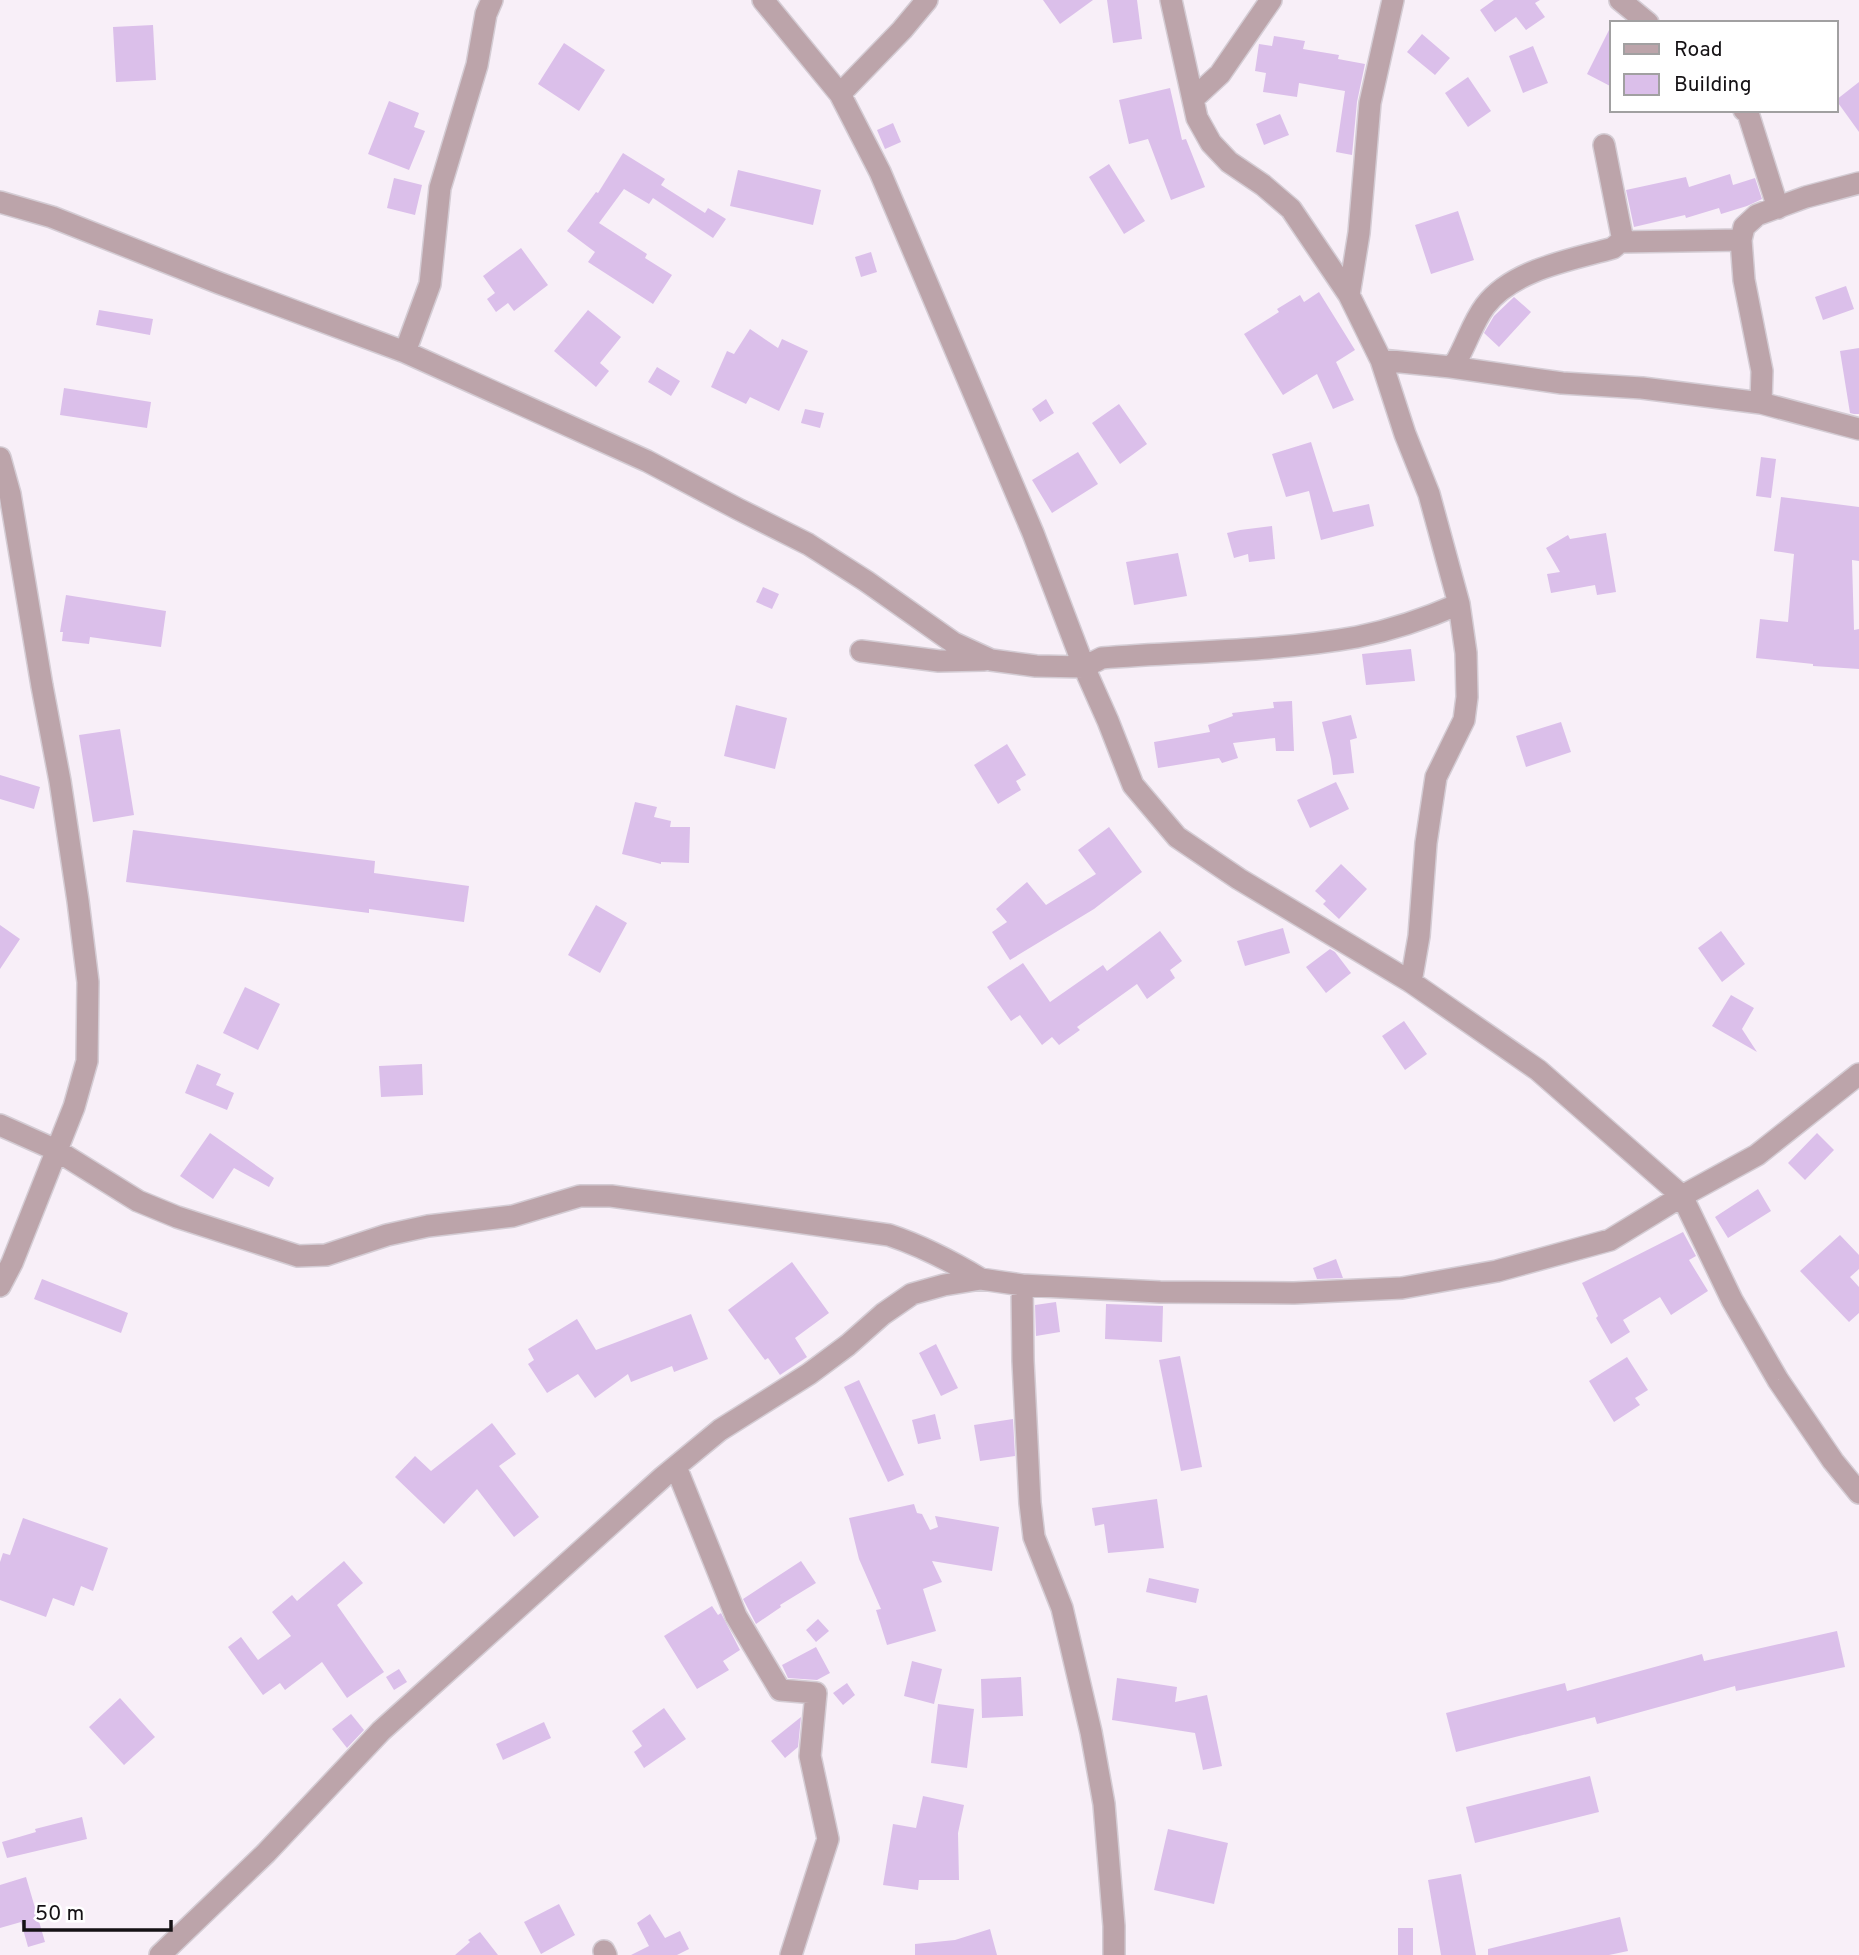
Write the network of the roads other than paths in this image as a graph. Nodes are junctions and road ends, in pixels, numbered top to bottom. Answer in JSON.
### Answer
{"nodes":[{"id":1,"x":492,"y":0,"type":"edge"},
{"id":2,"x":762,"y":0,"type":"edge"},
{"id":3,"x":927,"y":0,"type":"edge"},
{"id":4,"x":1171,"y":0,"type":"edge"},
{"id":5,"x":1271,"y":0,"type":"edge"},
{"id":6,"x":1393,"y":0,"type":"edge"},
{"id":7,"x":1620,"y":0,"type":"edge"},
{"id":8,"x":1646,"y":21,"type":"edge"},
{"id":9,"x":841,"y":94,"type":"junction"},
{"id":10,"x":1193,"y":99,"type":"junction"},
{"id":11,"x":1747,"y":112,"type":"edge"},
{"id":12,"x":1604,"y":145,"type":"dead end"},
{"id":13,"x":1859,"y":183,"type":"edge"},
{"id":14,"x":0,"y":202,"type":"edge"},
{"id":15,"x":1778,"y":208,"type":"junction"},
{"id":16,"x":1741,"y":240,"type":"junction"},
{"id":17,"x":1620,"y":242,"type":"junction"},
{"id":18,"x":1349,"y":295,"type":"junction"},
{"id":19,"x":405,"y":352,"type":"junction"},
{"id":20,"x":1381,"y":360,"type":"junction"},
{"id":21,"x":1451,"y":367,"type":"junction"},
{"id":22,"x":1761,"y":403,"type":"junction"},
{"id":23,"x":1859,"y":429,"type":"edge"},
{"id":24,"x":0,"y":458,"type":"edge"},
{"id":25,"x":1459,"y":604,"type":"junction"},
{"id":26,"x":860,"y":651,"type":"dead end"},
{"id":27,"x":991,"y":660,"type":"junction"},
{"id":28,"x":1084,"y":667,"type":"junction"},
{"id":29,"x":1411,"y":982,"type":"junction"},
{"id":30,"x":1859,"y":1074,"type":"edge"},
{"id":31,"x":0,"y":1125,"type":"edge"},
{"id":32,"x":56,"y":1150,"type":"junction"},
{"id":33,"x":1682,"y":1196,"type":"junction"},
{"id":34,"x":981,"y":1279,"type":"junction"},
{"id":35,"x":0,"y":1286,"type":"edge"},
{"id":36,"x":1022,"y":1286,"type":"junction"},
{"id":37,"x":676,"y":1467,"type":"junction"},
{"id":38,"x":1859,"y":1493,"type":"edge"},
{"id":39,"x":159,"y":1955,"type":"edge"},
{"id":40,"x":791,"y":1955,"type":"edge"},
{"id":41,"x":1114,"y":1955,"type":"edge"}],
"edges":[{"from":1,"to":19,"type":"street"},
{"from":2,"to":9,"type":"street"},
{"from":3,"to":9,"type":"street"},
{"from":4,"to":10,"type":"street"},
{"from":5,"to":10,"type":"street"},
{"from":6,"to":18,"type":"street"},
{"from":7,"to":8,"type":"street"},
{"from":9,"to":28,"type":"street"},
{"from":10,"to":18,"type":"street"},
{"from":11,"to":15,"type":"street"},
{"from":12,"to":17,"type":"street"},
{"from":13,"to":15,"type":"street"},
{"from":14,"to":19,"type":"street"},
{"from":15,"to":16,"type":"street"},
{"from":16,"to":17,"type":"street"},
{"from":16,"to":22,"type":"street"},
{"from":17,"to":21,"type":"street"},
{"from":18,"to":20,"type":"street"},
{"from":19,"to":27,"type":"street"},
{"from":20,"to":21,"type":"street"},
{"from":20,"to":25,"type":"street"},
{"from":21,"to":22,"type":"street"},
{"from":22,"to":23,"type":"street"},
{"from":24,"to":32,"type":"street"},
{"from":25,"to":28,"type":"street"},
{"from":25,"to":29,"type":"street"},
{"from":26,"to":27,"type":"street"},
{"from":27,"to":28,"type":"street"},
{"from":28,"to":29,"type":"street"},
{"from":29,"to":33,"type":"street"},
{"from":30,"to":33,"type":"street"},
{"from":31,"to":32,"type":"street"},
{"from":32,"to":34,"type":"street"},
{"from":32,"to":35,"type":"street"},
{"from":33,"to":36,"type":"street"},
{"from":33,"to":38,"type":"street"},
{"from":34,"to":36,"type":"street"},
{"from":34,"to":37,"type":"street"},
{"from":36,"to":41,"type":"street"},
{"from":37,"to":39,"type":"street"},
{"from":37,"to":40,"type":"street"}]}
